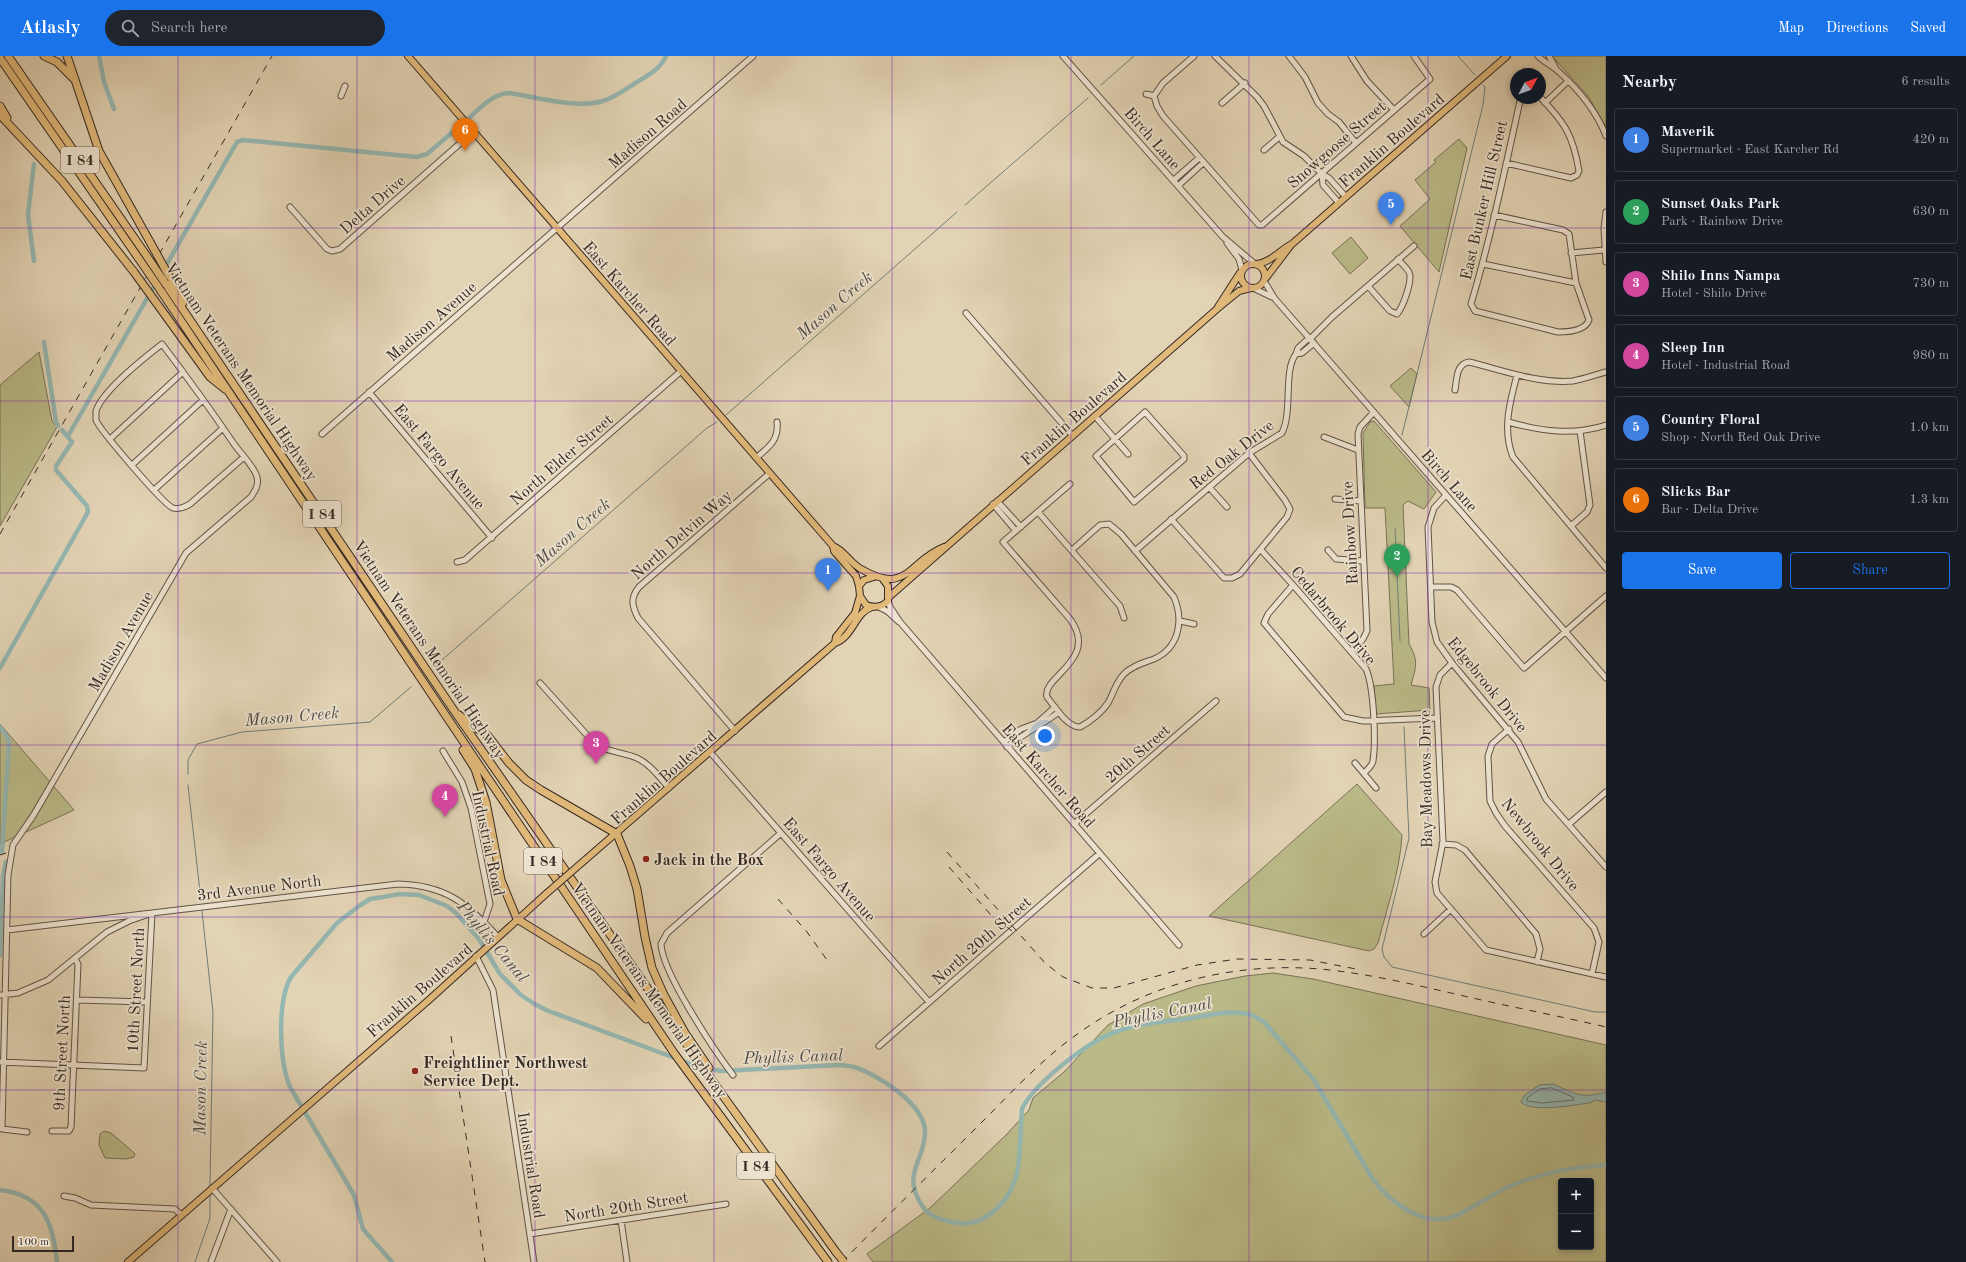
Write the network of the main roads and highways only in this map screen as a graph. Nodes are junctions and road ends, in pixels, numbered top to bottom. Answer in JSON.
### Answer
{"nodes":[{"id":1,"x":8,"y":56,"type":"edge"},
{"id":2,"x":44,"y":56,"type":"edge"},
{"id":3,"x":67,"y":56,"type":"edge"},
{"id":4,"x":408,"y":56,"type":"edge"},
{"id":5,"x":1507,"y":56,"type":"edge"},
{"id":6,"x":0,"y":58,"type":"edge"},
{"id":7,"x":14,"y":71,"type":"junction"},
{"id":8,"x":75,"y":80,"type":"junction"},
{"id":9,"x":0,"y":106,"type":"edge"},
{"id":10,"x":0,"y":115,"type":"edge"},
{"id":11,"x":21,"y":138,"type":"junction"},
{"id":12,"x":1292,"y":244,"type":"junction"},
{"id":13,"x":1256,"y":264,"type":"junction"},
{"id":14,"x":1241,"y":271,"type":"junction"},
{"id":15,"x":1264,"y":280,"type":"junction"},
{"id":16,"x":1252,"y":288,"type":"junction"},
{"id":17,"x":1217,"y":309,"type":"junction"},
{"id":18,"x":189,"y":318,"type":"junction"},
{"id":19,"x":231,"y":394,"type":"junction"},
{"id":20,"x":833,"y":546,"type":"junction"},
{"id":21,"x":945,"y":547,"type":"junction"},
{"id":22,"x":879,"y":578,"type":"junction"},
{"id":23,"x":859,"y":586,"type":"junction"},
{"id":24,"x":860,"y":596,"type":"junction"},
{"id":25,"x":889,"y":599,"type":"junction"},
{"id":26,"x":876,"y":607,"type":"junction"},
{"id":27,"x":835,"y":643,"type":"junction"},
{"id":28,"x":413,"y":668,"type":"junction"},
{"id":29,"x":455,"y":712,"type":"junction"},
{"id":30,"x":617,"y":834,"type":"junction"},
{"id":31,"x":517,"y":919,"type":"junction"},
{"id":32,"x":674,"y":1053,"type":"junction"},
{"id":33,"x":700,"y":1059,"type":"junction"},
{"id":34,"x":748,"y":1131,"type":"junction"},
{"id":35,"x":827,"y":1261,"type":"edge"},
{"id":36,"x":128,"y":1262,"type":"edge"},
{"id":37,"x":844,"y":1262,"type":"edge"}],
"edges":[{"from":1,"to":7,"type":"highway","name":"Vietnam Veterans Memorial Highway","number":"I 84"},
{"from":2,"to":8,"type":"highway"},
{"from":3,"to":8,"type":"highway"},
{"from":4,"to":20,"type":"main road","name":"East Karcher Road"},
{"from":5,"to":12,"type":"main road","name":"Franklin Boulevard"},
{"from":6,"to":7,"type":"highway","name":"Vietnam Veterans Memorial Highway","number":"I 84"},
{"from":7,"to":18,"type":"highway","name":"Vietnam Veterans Memorial Highway","number":"I 84","bridge":true},
{"from":7,"to":19,"type":"highway","name":"Vietnam Veterans Memorial Highway","number":"I 84","bridge":true},
{"from":8,"to":18,"type":"highway","bridge":true},
{"from":9,"to":11,"type":"highway"},
{"from":10,"to":11,"type":"highway"},
{"from":11,"to":19,"type":"highway","bridge":true},
{"from":12,"to":13,"type":"main road","name":"Franklin Boulevard"},
{"from":12,"to":15,"type":"main road","name":"Franklin Boulevard"},
{"from":13,"to":14,"type":"main road"},
{"from":13,"to":15,"type":"main road"},
{"from":14,"to":16,"type":"main road"},
{"from":14,"to":17,"type":"main road","name":"Franklin Boulevard"},
{"from":15,"to":16,"type":"main road"},
{"from":16,"to":17,"type":"main road","name":"Franklin Boulevard"},
{"from":17,"to":21,"type":"main road","name":"Franklin Boulevard"},
{"from":18,"to":29,"type":"highway","name":"Vietnam Veterans Memorial Highway","number":"I 84"},
{"from":19,"to":28,"type":"highway","name":"Vietnam Veterans Memorial Highway","number":"I 84"},
{"from":20,"to":22,"type":"main road"},
{"from":20,"to":23,"type":"main road"},
{"from":21,"to":22,"type":"main road","name":"Franklin Boulevard"},
{"from":21,"to":25,"type":"main road","name":"Franklin Boulevard"},
{"from":22,"to":23,"type":"main road"},
{"from":22,"to":25,"type":"main road"},
{"from":23,"to":24,"type":"main road"},
{"from":24,"to":26,"type":"main road"},
{"from":24,"to":27,"type":"main road","name":"Franklin Boulevard"},
{"from":25,"to":26,"type":"main road"},
{"from":26,"to":27,"type":"main road","name":"Franklin Boulevard"},
{"from":27,"to":30,"type":"main road","name":"Franklin Boulevard"},
{"from":28,"to":31,"type":"highway"},
{"from":28,"to":32,"type":"highway","name":"Vietnam Veterans Memorial Highway","number":"I 84"},
{"from":29,"to":30,"type":"highway"},
{"from":29,"to":33,"type":"highway","name":"Vietnam Veterans Memorial Highway","number":"I 84"},
{"from":30,"to":31,"type":"main road","name":"Franklin Boulevard","bridge":true},
{"from":30,"to":33,"type":"highway"},
{"from":31,"to":32,"type":"highway"},
{"from":31,"to":36,"type":"main road","name":"Franklin Boulevard"},
{"from":32,"to":35,"type":"highway","name":"Vietnam Veterans Memorial Highway","number":"I 84"},
{"from":33,"to":34,"type":"highway"},
{"from":33,"to":34,"type":"highway","number":"I 84"},
{"from":34,"to":37,"type":"highway","number":"I 84","bridge":true}]}
